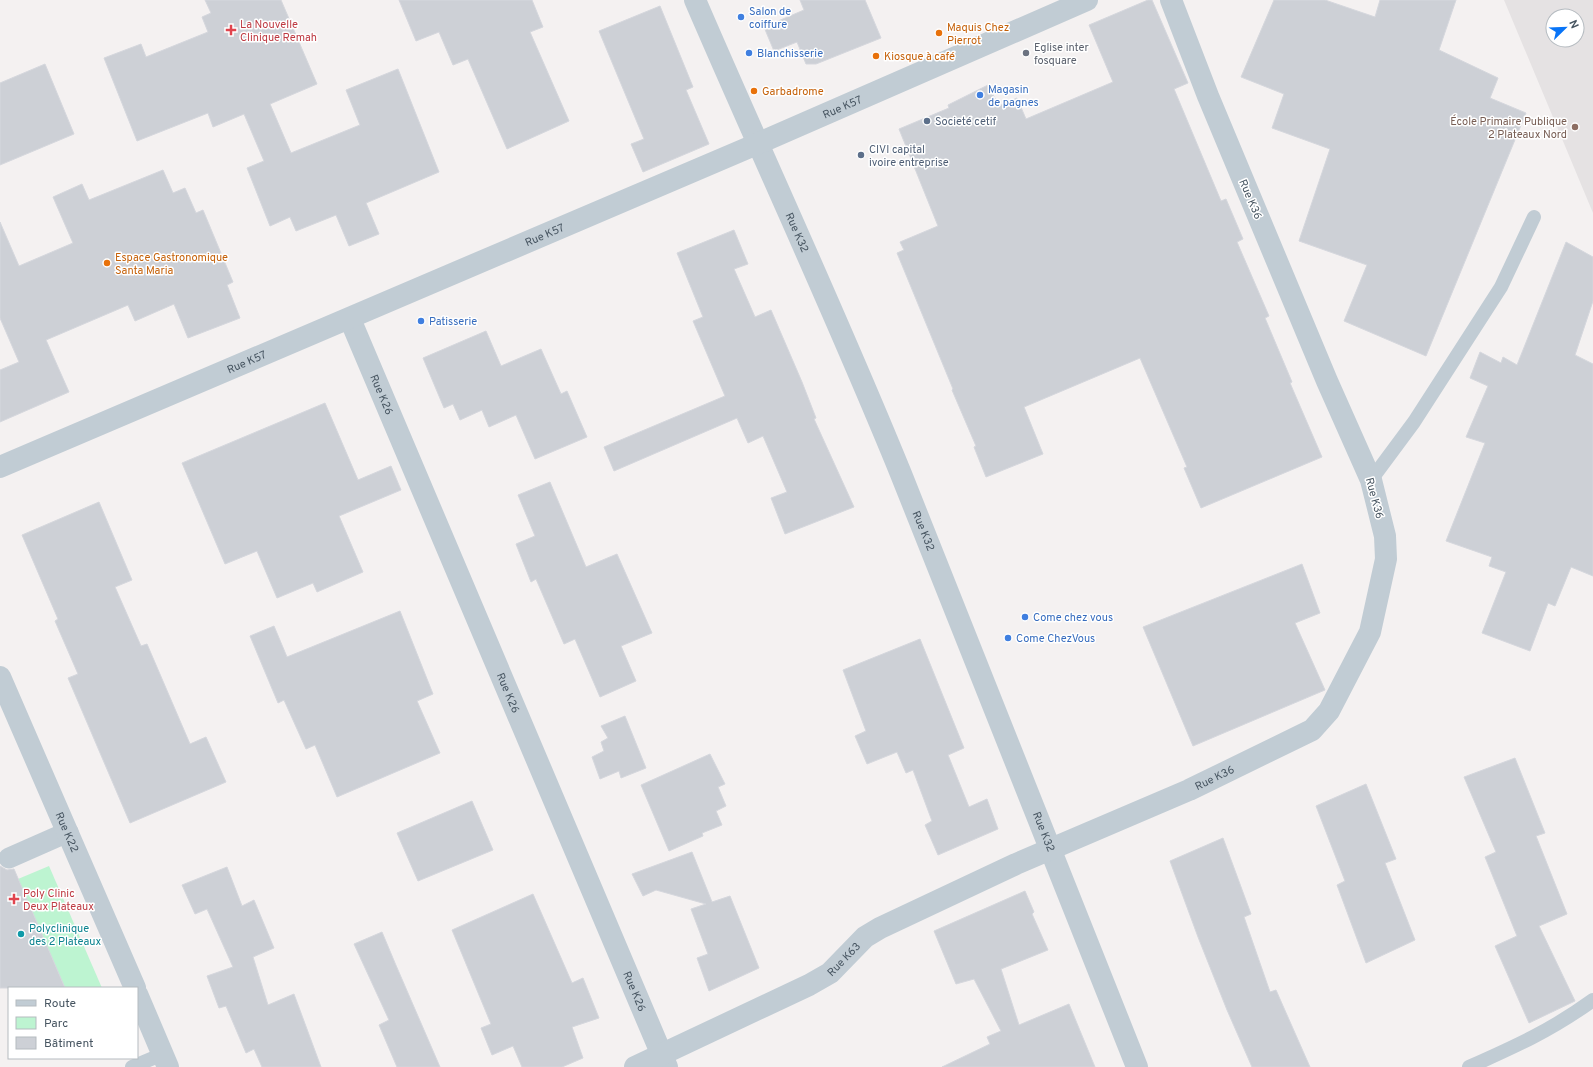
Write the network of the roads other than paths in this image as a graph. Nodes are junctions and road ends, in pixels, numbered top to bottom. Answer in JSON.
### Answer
{"nodes":[{"id":1,"x":695,"y":0,"type":"edge"},
{"id":2,"x":1087,"y":0,"type":"edge"},
{"id":3,"x":1171,"y":0,"type":"edge"},
{"id":4,"x":757,"y":144,"type":"junction"},
{"id":5,"x":1534,"y":217,"type":"dead end"},
{"id":6,"x":350,"y":319,"type":"junction"},
{"id":7,"x":0,"y":467,"type":"edge"},
{"id":8,"x":1372,"y":480,"type":"junction"},
{"id":9,"x":0,"y":677,"type":"edge"},
{"id":10,"x":6,"y":707,"type":"edge"},
{"id":11,"x":68,"y":832,"type":"junction"},
{"id":12,"x":1051,"y":849,"type":"junction"},
{"id":13,"x":9,"y":858,"type":"dead end"},
{"id":14,"x":135,"y":987,"type":"edge"},
{"id":15,"x":138,"y":996,"type":"edge"},
{"id":16,"x":1593,"y":1000,"type":"edge"},
{"id":17,"x":165,"y":1060,"type":"edge"},
{"id":18,"x":665,"y":1061,"type":"edge"},
{"id":19,"x":132,"y":1067,"type":"edge"},
{"id":20,"x":635,"y":1067,"type":"edge"},
{"id":21,"x":1137,"y":1067,"type":"edge"},
{"id":22,"x":1469,"y":1067,"type":"edge"}],
"edges":[{"from":1,"to":4,"type":"street","name":"Rue K32"},
{"from":2,"to":4,"type":"street","name":"Rue K57"},
{"from":3,"to":8,"type":"street","name":"Rue K36"},
{"from":4,"to":6,"type":"street","name":"Rue K57"},
{"from":4,"to":12,"type":"street","name":"Rue K32"},
{"from":5,"to":8,"type":"lane"},
{"from":6,"to":7,"type":"street","name":"Rue K57"},
{"from":6,"to":18,"type":"street","name":"Rue K26"},
{"from":8,"to":12,"type":"street","name":"Rue K36"},
{"from":9,"to":10,"type":"street","name":"Rue K22"},
{"from":10,"to":11,"type":"street","name":"Rue K22"},
{"from":11,"to":13,"type":"street"},
{"from":11,"to":14,"type":"street","name":"Rue K22"},
{"from":12,"to":18,"type":"street","name":"Rue K63"},
{"from":12,"to":21,"type":"street","name":"Rue K32"},
{"from":15,"to":17,"type":"street"},
{"from":16,"to":22,"type":"lane"},
{"from":17,"to":19,"type":"lane"},
{"from":18,"to":20,"type":"street","name":"Rue K63"}]}
